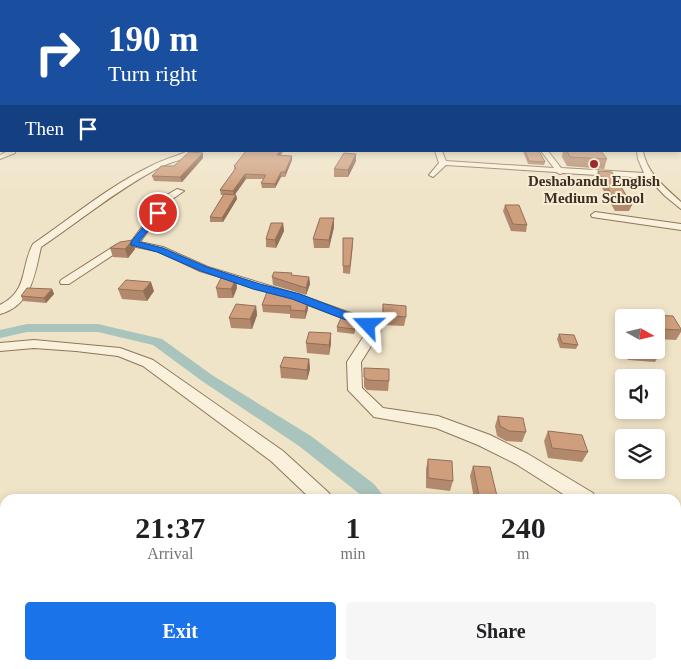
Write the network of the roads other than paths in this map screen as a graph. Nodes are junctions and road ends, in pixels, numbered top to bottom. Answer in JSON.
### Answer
{"nodes":[{"id":1,"x":12,"y":152,"type":"edge"},
{"id":2,"x":193,"y":152,"type":"edge"},
{"id":3,"x":438,"y":152,"type":"edge"},
{"id":4,"x":545,"y":152,"type":"edge"},
{"id":5,"x":640,"y":152,"type":"edge"},
{"id":6,"x":0,"y":157,"type":"edge"},
{"id":7,"x":443,"y":163,"type":"junction"},
{"id":8,"x":560,"y":172,"type":"junction"},
{"id":9,"x":433,"y":175,"type":"dead end"},
{"id":10,"x":650,"y":176,"type":"junction"},
{"id":11,"x":180,"y":191,"type":"dead end"},
{"id":12,"x":681,"y":206,"type":"edge"},
{"id":13,"x":594,"y":214,"type":"dead end"},
{"id":14,"x":681,"y":227,"type":"edge"},
{"id":15,"x":134,"y":244,"type":"junction"},
{"id":16,"x":65,"y":282,"type":"dead end"},
{"id":17,"x":0,"y":310,"type":"edge"},
{"id":18,"x":0,"y":347,"type":"edge"},
{"id":19,"x":318,"y":494,"type":"edge"},
{"id":20,"x":579,"y":494,"type":"edge"}],
"edges":[{"from":1,"to":6,"type":"street"},
{"from":2,"to":17,"type":"street"},
{"from":3,"to":7,"type":"street"},
{"from":4,"to":8,"type":"street"},
{"from":5,"to":10,"type":"street"},
{"from":7,"to":8,"type":"street"},
{"from":7,"to":9,"type":"street"},
{"from":8,"to":10,"type":"street"},
{"from":10,"to":12,"type":"street"},
{"from":11,"to":15,"type":"street"},
{"from":13,"to":14,"type":"street"},
{"from":15,"to":16,"type":"street"},
{"from":15,"to":20,"type":"street"},
{"from":18,"to":19,"type":"street"}]}
